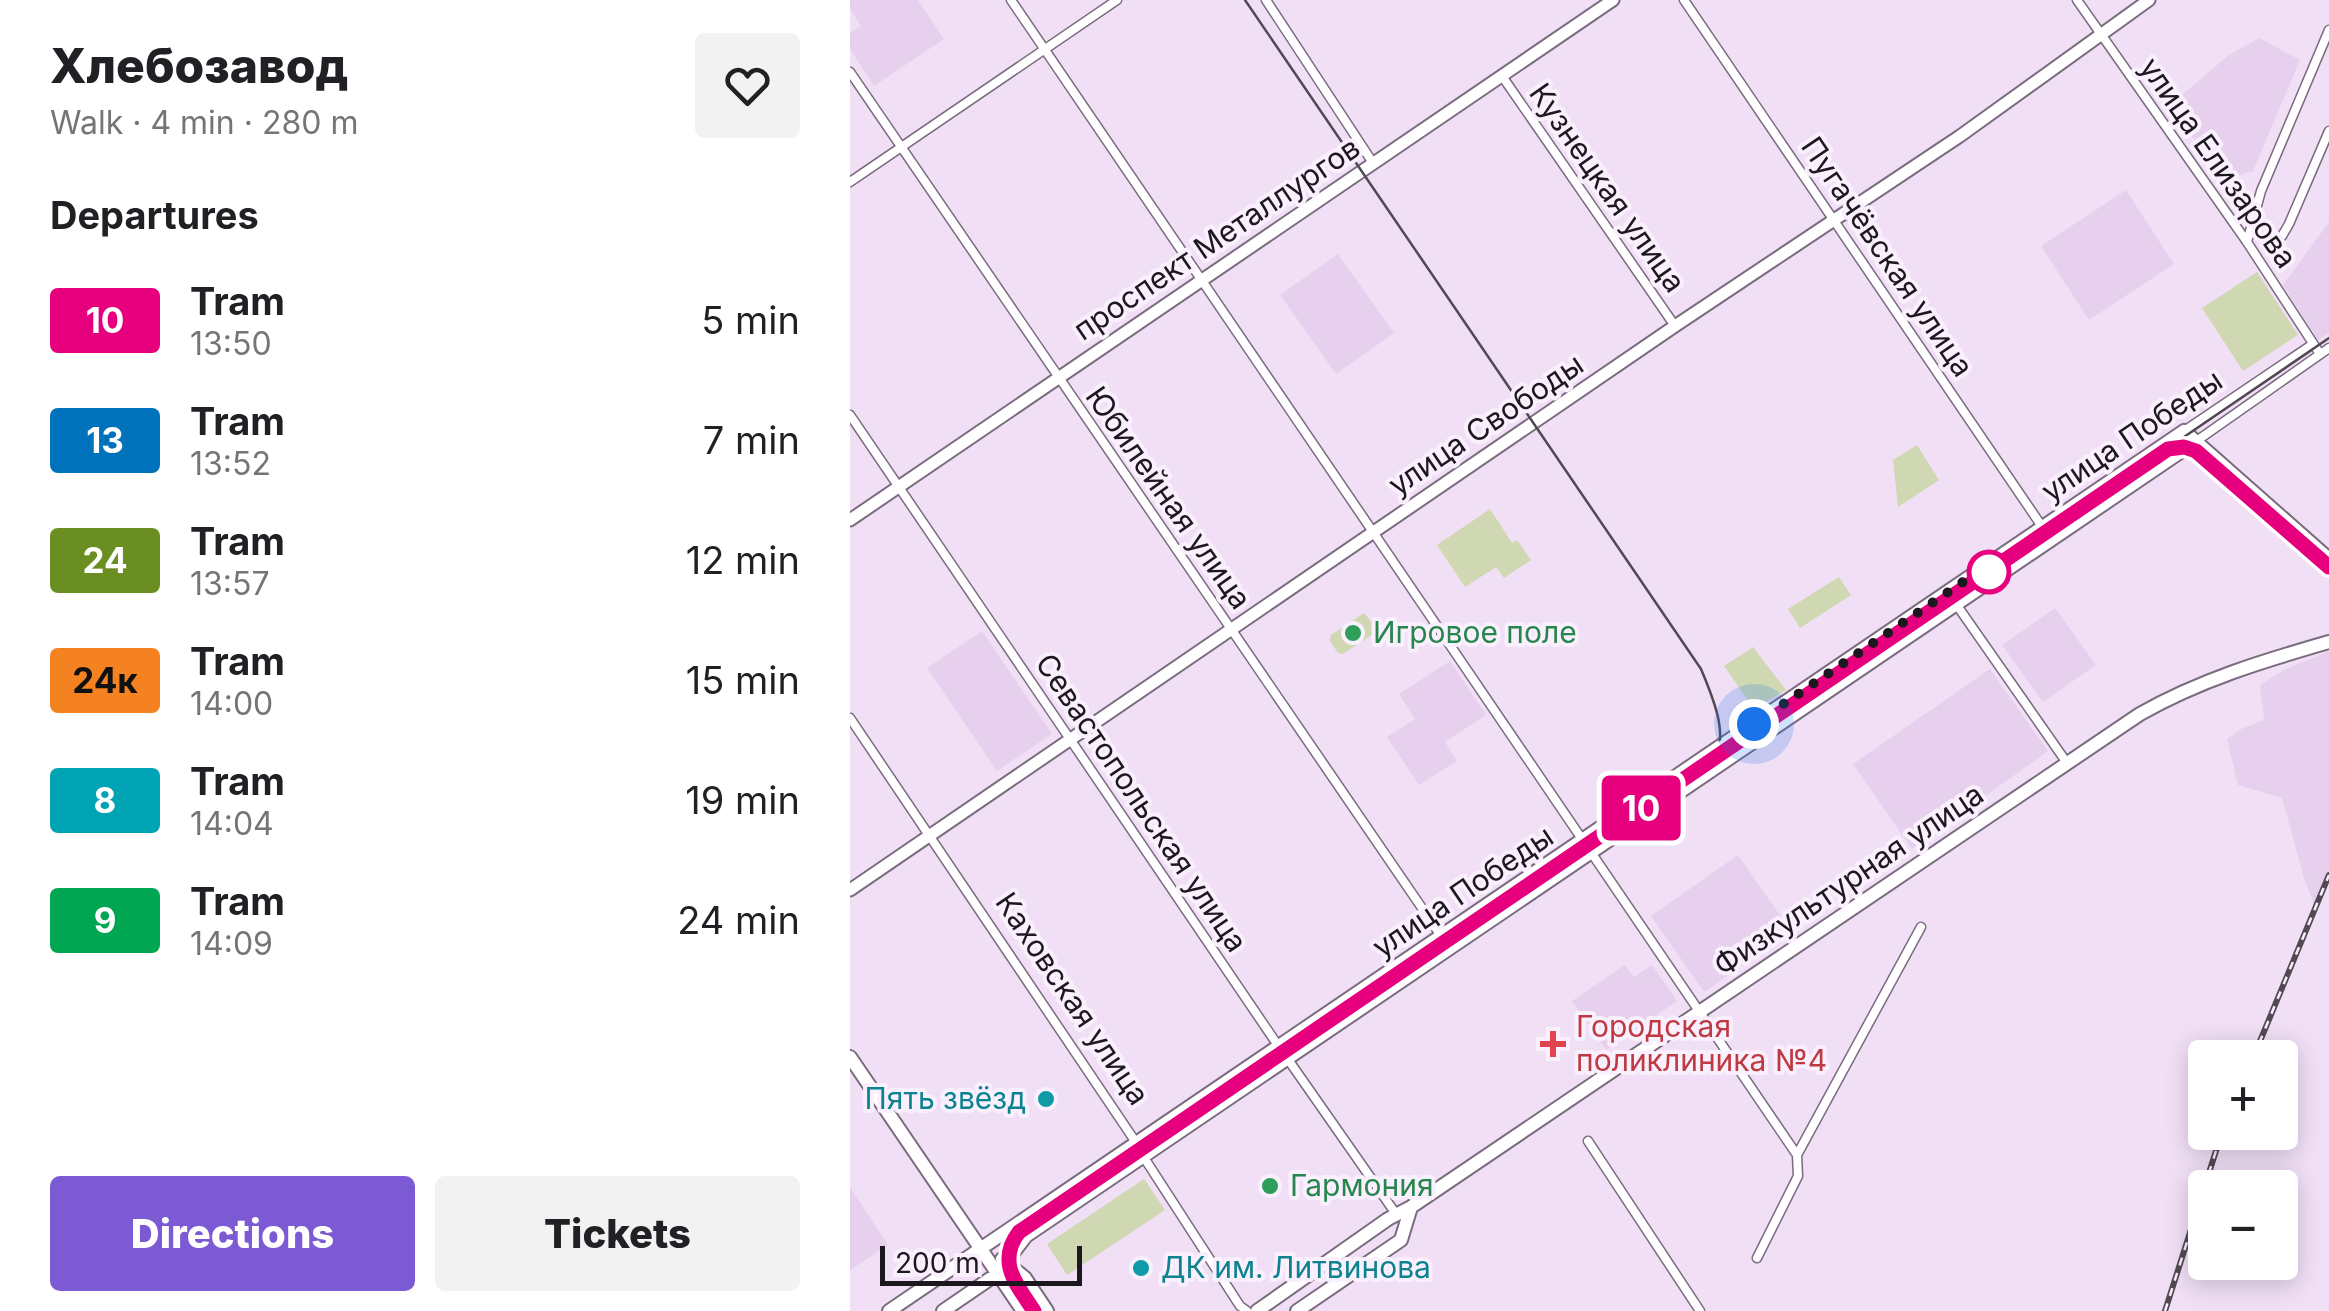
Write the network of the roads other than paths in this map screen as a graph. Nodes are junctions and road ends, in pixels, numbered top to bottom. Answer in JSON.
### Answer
{"nodes":[{"id":1,"x":1011,"y":0,"type":"edge"},
{"id":2,"x":1118,"y":0,"type":"edge"},
{"id":3,"x":1266,"y":0,"type":"edge"},
{"id":4,"x":1613,"y":0,"type":"edge"},
{"id":5,"x":1684,"y":0,"type":"edge"},
{"id":6,"x":2077,"y":0,"type":"edge"},
{"id":7,"x":2149,"y":0,"type":"edge"},
{"id":8,"x":2329,"y":30,"type":"edge"},
{"id":9,"x":2103,"y":36,"type":"junction"},
{"id":10,"x":1044,"y":50,"type":"junction"},
{"id":11,"x":850,"y":72,"type":"edge"},
{"id":12,"x":1502,"y":76,"type":"junction"},
{"id":13,"x":2329,"y":131,"type":"edge"},
{"id":14,"x":901,"y":147,"type":"junction"},
{"id":15,"x":1373,"y":164,"type":"junction"},
{"id":16,"x":850,"y":182,"type":"edge"},
{"id":17,"x":1835,"y":221,"type":"junction"},
{"id":18,"x":2247,"y":242,"type":"junction"},
{"id":19,"x":2268,"y":248,"type":"dead end"},
{"id":20,"x":1202,"y":280,"type":"junction"},
{"id":21,"x":1675,"y":326,"type":"junction"},
{"id":22,"x":2313,"y":344,"type":"junction"},
{"id":23,"x":2329,"y":348,"type":"edge"},
{"id":24,"x":2320,"y":354,"type":"junction"},
{"id":25,"x":1058,"y":378,"type":"junction"},
{"id":26,"x":850,"y":416,"type":"edge"},
{"id":27,"x":2184,"y":431,"type":"junction"},
{"id":28,"x":2195,"y":442,"type":"junction"},
{"id":29,"x":898,"y":487,"type":"junction"},
{"id":30,"x":850,"y":520,"type":"edge"},
{"id":31,"x":1374,"y":532,"type":"junction"},
{"id":32,"x":2047,"y":534,"type":"junction"},
{"id":33,"x":2329,"y":559,"type":"edge"},
{"id":34,"x":1947,"y":592,"type":"junction"},
{"id":35,"x":1957,"y":604,"type":"junction"},
{"id":36,"x":1232,"y":629,"type":"junction"},
{"id":37,"x":2329,"y":642,"type":"edge"},
{"id":38,"x":850,"y":718,"type":"edge"},
{"id":39,"x":1070,"y":740,"type":"junction"},
{"id":40,"x":2067,"y":763,"type":"junction"},
{"id":41,"x":930,"y":835,"type":"junction"},
{"id":42,"x":1587,"y":846,"type":"junction"},
{"id":43,"x":850,"y":890,"type":"edge"},
{"id":44,"x":1921,"y":928,"type":"dead end"},
{"id":45,"x":1440,"y":937,"type":"junction"},
{"id":46,"x":1450,"y":949,"type":"junction"},
{"id":47,"x":1699,"y":1010,"type":"junction"},
{"id":48,"x":1280,"y":1048,"type":"junction"},
{"id":49,"x":850,"y":1056,"type":"edge"},
{"id":50,"x":1588,"y":1141,"type":"dead end"},
{"id":51,"x":1140,"y":1150,"type":"junction"},
{"id":52,"x":1798,"y":1155,"type":"junction"},
{"id":53,"x":1411,"y":1207,"type":"junction"},
{"id":54,"x":1392,"y":1216,"type":"junction"},
{"id":55,"x":1406,"y":1227,"type":"junction"},
{"id":56,"x":981,"y":1250,"type":"junction"},
{"id":57,"x":1757,"y":1258,"type":"dead end"},
{"id":58,"x":1006,"y":1261,"type":"junction"},
{"id":59,"x":997,"y":1274,"type":"junction"},
{"id":60,"x":968,"y":1276,"type":"junction"},
{"id":61,"x":889,"y":1311,"type":"edge"},
{"id":62,"x":943,"y":1311,"type":"edge"},
{"id":63,"x":1023,"y":1311,"type":"edge"},
{"id":64,"x":1047,"y":1311,"type":"edge"},
{"id":65,"x":1247,"y":1311,"type":"edge"},
{"id":66,"x":1257,"y":1311,"type":"edge"},
{"id":67,"x":1297,"y":1311,"type":"edge"},
{"id":68,"x":1700,"y":1311,"type":"edge"}],
"edges":[{"from":1,"to":10,"type":"street"},
{"from":2,"to":10,"type":"street"},
{"from":3,"to":15,"type":"street"},
{"from":4,"to":12,"type":"street","name":"проспект Металлургов"},
{"from":5,"to":17,"type":"street","name":"Пугачёвская улица"},
{"from":6,"to":9,"type":"street","name":"улица Елизарова"},
{"from":7,"to":9,"type":"street","name":"улица Свободы"},
{"from":8,"to":18,"type":"street"},
{"from":9,"to":17,"type":"street","name":"улица Свободы"},
{"from":9,"to":18,"type":"street","name":"улица Елизарова"},
{"from":10,"to":14,"type":"street"},
{"from":10,"to":20,"type":"street"},
{"from":11,"to":14,"type":"street","name":"Юбилейная улица"},
{"from":12,"to":15,"type":"street","name":"проспект Металлургов"},
{"from":12,"to":21,"type":"street","name":"Кузнецкая улица"},
{"from":13,"to":19,"type":"street"},
{"from":14,"to":16,"type":"street"},
{"from":14,"to":25,"type":"street","name":"Юбилейная улица"},
{"from":15,"to":20,"type":"street","name":"проспект Металлургов"},
{"from":17,"to":21,"type":"street","name":"улица Свободы"},
{"from":17,"to":32,"type":"street","name":"Пугачёвская улица"},
{"from":18,"to":22,"type":"street","name":"улица Елизарова"},
{"from":20,"to":25,"type":"street","name":"проспект Металлургов"},
{"from":20,"to":31,"type":"street"},
{"from":21,"to":31,"type":"street","name":"улица Свободы"},
{"from":22,"to":24,"type":"street","name":"улица Елизарова"},
{"from":22,"to":27,"type":"street","name":"улица Победы"},
{"from":23,"to":24,"type":"street","name":"улица Победы"},
{"from":24,"to":28,"type":"street","name":"улица Победы"},
{"from":25,"to":29,"type":"street","name":"проспект Металлургов"},
{"from":25,"to":36,"type":"street","name":"Юбилейная улица"},
{"from":26,"to":29,"type":"street","name":"Севастопольская улица"},
{"from":27,"to":28,"type":"main road"},
{"from":27,"to":32,"type":"main road","name":"улица Победы"},
{"from":28,"to":32,"type":"main road","name":"улица Победы"},
{"from":28,"to":33,"type":"main road"},
{"from":29,"to":30,"type":"street","name":"проспект Металлургов"},
{"from":29,"to":39,"type":"street","name":"Севастопольская улица"},
{"from":31,"to":36,"type":"street","name":"улица Свободы"},
{"from":31,"to":42,"type":"street"},
{"from":32,"to":34,"type":"main road","name":"улица Победы"},
{"from":32,"to":35,"type":"main road","name":"улица Победы"},
{"from":34,"to":35,"type":"street"},
{"from":34,"to":42,"type":"main road","name":"улица Победы"},
{"from":35,"to":40,"type":"street"},
{"from":35,"to":42,"type":"main road","name":"улица Победы"},
{"from":36,"to":39,"type":"street","name":"улица Свободы"},
{"from":36,"to":45,"type":"street","name":"Юбилейная улица"},
{"from":37,"to":40,"type":"main road","name":"Физкультурная улица"},
{"from":38,"to":41,"type":"street","name":"Каховская улица"},
{"from":39,"to":41,"type":"street","name":"улица Свободы"},
{"from":39,"to":48,"type":"street","name":"Севастопольская улица"},
{"from":40,"to":47,"type":"main road","name":"Физкультурная улица"},
{"from":41,"to":43,"type":"street","name":"улица Свободы"},
{"from":41,"to":51,"type":"street","name":"Каховская улица"},
{"from":42,"to":45,"type":"main road","name":"улица Победы"},
{"from":42,"to":46,"type":"main road","name":"улица Победы"},
{"from":42,"to":47,"type":"street"},
{"from":44,"to":52,"type":"street"},
{"from":45,"to":46,"type":"street","name":"Юбилейная улица"},
{"from":45,"to":48,"type":"main road","name":"улица Победы"},
{"from":46,"to":48,"type":"main road","name":"улица Победы"},
{"from":47,"to":52,"type":"street"},
{"from":47,"to":53,"type":"main road","name":"Физкультурная улица"},
{"from":48,"to":51,"type":"main road","name":"улица Победы"},
{"from":48,"to":54,"type":"street","name":"Севастопольская улица"},
{"from":49,"to":56,"type":"main road"},
{"from":50,"to":68,"type":"street"},
{"from":51,"to":56,"type":"main road","name":"улица Победы"},
{"from":51,"to":58,"type":"main road","name":"улица Победы"},
{"from":51,"to":65,"type":"street","name":"Каховская улица"},
{"from":52,"to":57,"type":"street"},
{"from":53,"to":54,"type":"main road","name":"Физкультурная улица"},
{"from":53,"to":55,"type":"main road"},
{"from":54,"to":55,"type":"main road"},
{"from":54,"to":66,"type":"main road","name":"Физкультурная улица"},
{"from":55,"to":67,"type":"main road"},
{"from":56,"to":58,"type":"main road"},
{"from":56,"to":59,"type":"main road"},
{"from":56,"to":60,"type":"main road","name":"улица Победы"},
{"from":58,"to":59,"type":"main road","name":"улица Победы"},
{"from":58,"to":64,"type":"main road"},
{"from":59,"to":60,"type":"main road","name":"улица Победы"},
{"from":59,"to":63,"type":"main road"},
{"from":60,"to":61,"type":"main road","name":"улица Победы"},
{"from":60,"to":62,"type":"main road","name":"улица Победы"}]}
